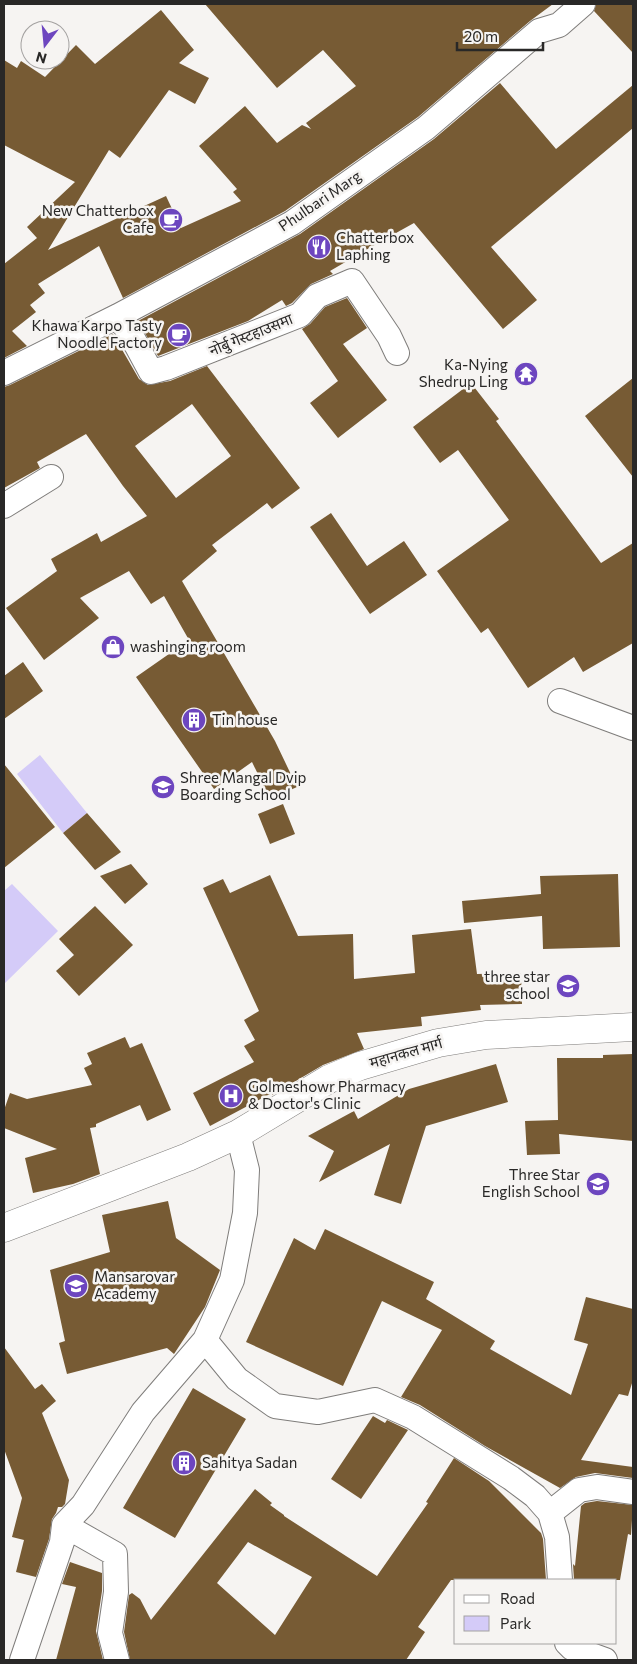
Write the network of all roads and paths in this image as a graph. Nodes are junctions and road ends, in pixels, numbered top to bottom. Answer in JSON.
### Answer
{"nodes":[{"id":1,"x":583,"y":4,"type":"edge"},
{"id":2,"x":118,"y":316,"type":"junction"},
{"id":3,"x":397,"y":353,"type":"dead end"},
{"id":4,"x":4,"y":373,"type":"edge"},
{"id":5,"x":51,"y":477,"type":"dead end"},
{"id":6,"x":4,"y":506,"type":"edge"},
{"id":7,"x":560,"y":701,"type":"dead end"},
{"id":8,"x":633,"y":728,"type":"edge"},
{"id":9,"x":633,"y":1027,"type":"edge"},
{"id":10,"x":238,"y":1134,"type":"junction"},
{"id":11,"x":4,"y":1228,"type":"edge"},
{"id":12,"x":205,"y":1340,"type":"junction"},
{"id":13,"x":633,"y":1492,"type":"edge"},
{"id":14,"x":550,"y":1512,"type":"junction"},
{"id":15,"x":64,"y":1525,"type":"junction"},
{"id":16,"x":560,"y":1579,"type":"edge"},
{"id":17,"x":568,"y":1644,"type":"edge"},
{"id":18,"x":22,"y":1660,"type":"edge"},
{"id":19,"x":117,"y":1660,"type":"edge"},
{"id":20,"x":606,"y":1660,"type":"edge"}],
"edges":[{"from":1,"to":2,"type":"street","name":"Phulbari Marg"},
{"from":2,"to":3,"type":"street","name":"नोर्बु गेस्टहाउसमा"},
{"from":2,"to":4,"type":"street","name":"Phulbari Marg"},
{"from":5,"to":6,"type":"street"},
{"from":7,"to":8,"type":"street"},
{"from":9,"to":10,"type":"main road","name":"महानकल मार्ग"},
{"from":10,"to":11,"type":"main road","name":"महानकल मार्ग"},
{"from":10,"to":12,"type":"street"},
{"from":12,"to":14,"type":"street"},
{"from":12,"to":15,"type":"street"},
{"from":13,"to":14,"type":"street"},
{"from":14,"to":16,"type":"street"},
{"from":15,"to":18,"type":"street"},
{"from":15,"to":19,"type":"street"},
{"from":17,"to":20,"type":"street"}]}
